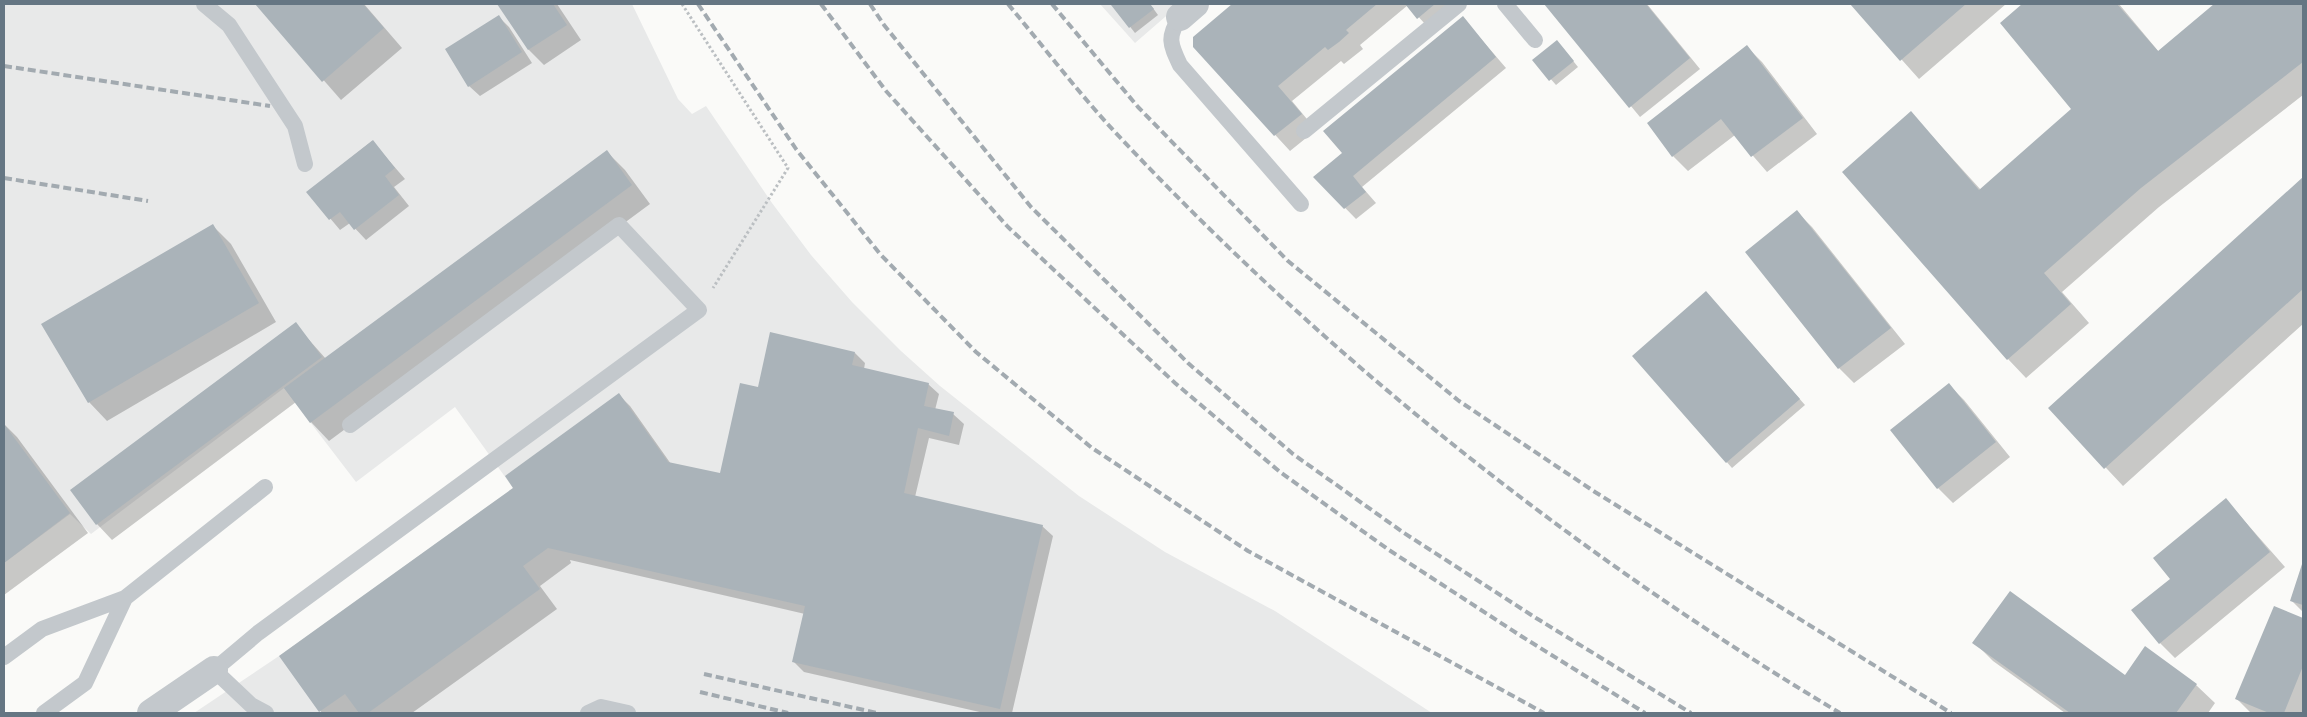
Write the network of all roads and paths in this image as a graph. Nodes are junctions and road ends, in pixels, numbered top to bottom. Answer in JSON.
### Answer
{"nodes":[{"id":1,"x":204,"y":4,"type":"edge"},
{"id":2,"x":682,"y":4,"type":"edge"},
{"id":3,"x":1459,"y":4,"type":"edge"},
{"id":4,"x":1505,"y":4,"type":"edge"},
{"id":5,"x":1188,"y":10,"type":"edge"},
{"id":6,"x":1535,"y":40,"type":"dead end"},
{"id":7,"x":1304,"y":131,"type":"dead end"},
{"id":8,"x":305,"y":164,"type":"dead end"},
{"id":9,"x":1300,"y":204,"type":"dead end"},
{"id":10,"x":699,"y":310,"type":"junction"},
{"id":11,"x":350,"y":425,"type":"dead end"},
{"id":12,"x":265,"y":487,"type":"dead end"},
{"id":13,"x":125,"y":598,"type":"junction"},
{"id":14,"x":4,"y":657,"type":"edge"},
{"id":15,"x":214,"y":670,"type":"junction"},
{"id":16,"x":44,"y":713,"type":"edge"},
{"id":17,"x":151,"y":713,"type":"edge"},
{"id":18,"x":266,"y":713,"type":"edge"},
{"id":19,"x":588,"y":713,"type":"edge"},
{"id":20,"x":628,"y":713,"type":"edge"}],
"edges":[{"from":1,"to":8,"type":"lane"},
{"from":2,"to":10,"type":"path"},
{"from":3,"to":7,"type":"lane"},
{"from":4,"to":6,"type":"lane"},
{"from":5,"to":9,"type":"lane"},
{"from":10,"to":11,"type":"lane"},
{"from":10,"to":15,"type":"lane"},
{"from":12,"to":13,"type":"lane"},
{"from":13,"to":14,"type":"lane"},
{"from":13,"to":16,"type":"lane"},
{"from":15,"to":17,"type":"street"},
{"from":15,"to":18,"type":"lane"},
{"from":19,"to":20,"type":"lane"}]}
